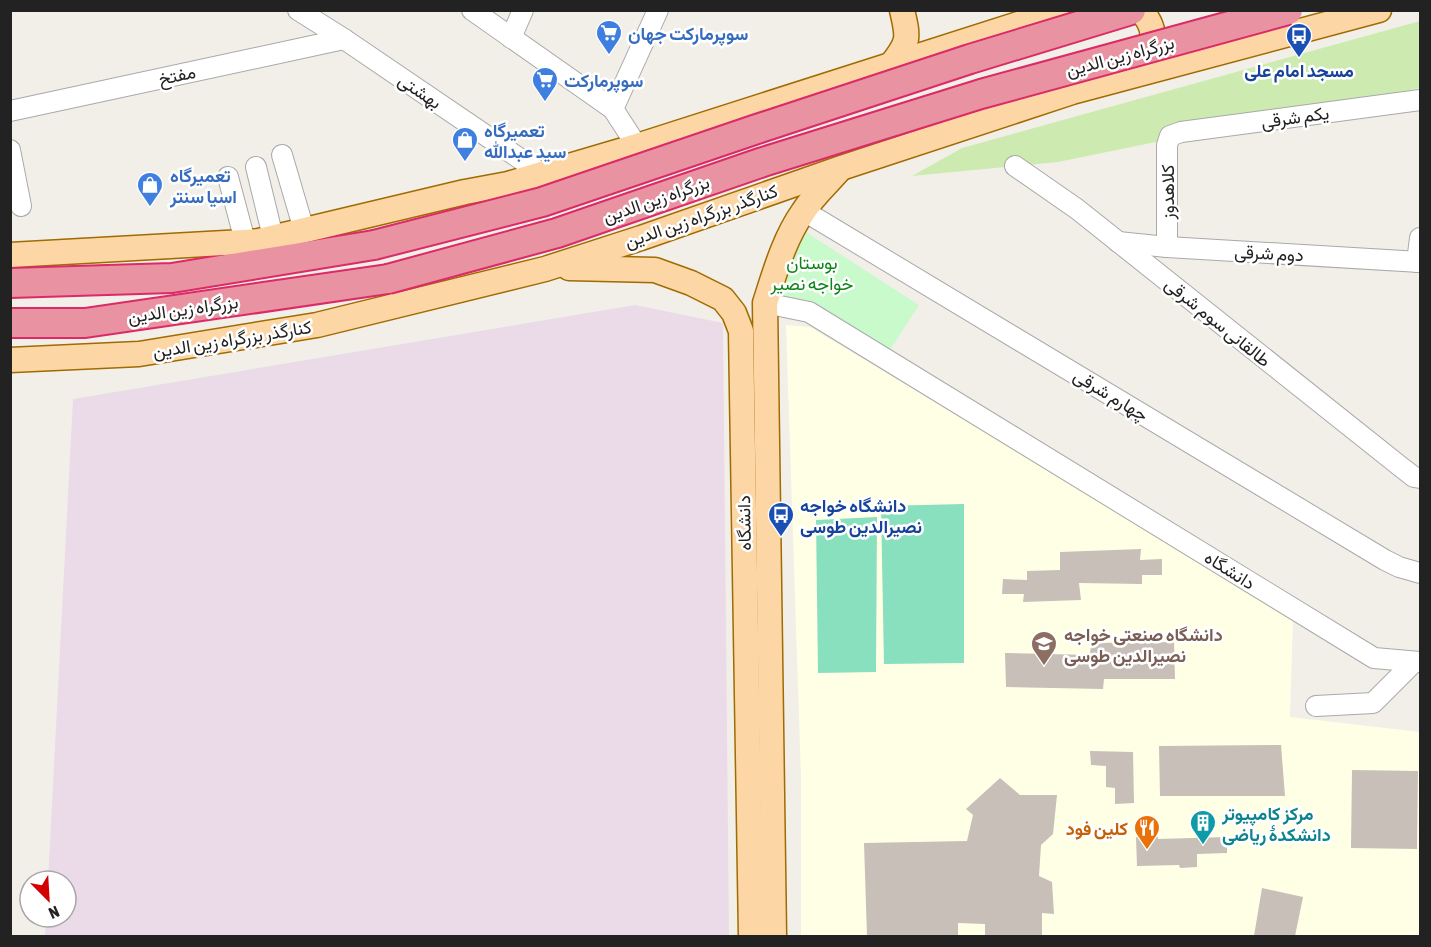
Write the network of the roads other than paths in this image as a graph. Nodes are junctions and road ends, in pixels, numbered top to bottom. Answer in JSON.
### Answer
{"nodes":[{"id":1,"x":298,"y":10,"type":"edge"},
{"id":2,"x":472,"y":10,"type":"edge"},
{"id":3,"x":523,"y":10,"type":"edge"},
{"id":4,"x":658,"y":10,"type":"edge"},
{"id":5,"x":902,"y":10,"type":"edge"},
{"id":6,"x":915,"y":10,"type":"edge"},
{"id":7,"x":1062,"y":10,"type":"edge"},
{"id":8,"x":1131,"y":10,"type":"edge"},
{"id":9,"x":1140,"y":10,"type":"edge"},
{"id":10,"x":1288,"y":10,"type":"edge"},
{"id":11,"x":1379,"y":10,"type":"edge"},
{"id":12,"x":511,"y":38,"type":"junction"},
{"id":13,"x":344,"y":39,"type":"junction"},
{"id":14,"x":942,"y":49,"type":"junction"},
{"id":15,"x":891,"y":65,"type":"junction"},
{"id":16,"x":1116,"y":80,"type":"junction"},
{"id":17,"x":1420,"y":100,"type":"edge"},
{"id":18,"x":613,"y":110,"type":"junction"},
{"id":19,"x":10,"y":111,"type":"edge"},
{"id":20,"x":1170,"y":136,"type":"joint"},
{"id":21,"x":637,"y":146,"type":"junction"},
{"id":22,"x":10,"y":150,"type":"edge"},
{"id":23,"x":282,"y":155,"type":"dead end"},
{"id":24,"x":1015,"y":166,"type":"dead end"},
{"id":25,"x":256,"y":167,"type":"dead end"},
{"id":26,"x":841,"y":168,"type":"junction"},
{"id":27,"x":541,"y":174,"type":"junction"},
{"id":28,"x":228,"y":177,"type":"dead end"},
{"id":29,"x":21,"y":206,"type":"dead end"},
{"id":30,"x":804,"y":211,"type":"junction"},
{"id":31,"x":304,"y":230,"type":"junction"},
{"id":32,"x":273,"y":237,"type":"junction"},
{"id":33,"x":641,"y":238,"type":"junction"},
{"id":34,"x":1420,"y":238,"type":"edge"},
{"id":35,"x":245,"y":242,"type":"junction"},
{"id":36,"x":1118,"y":242,"type":"junction"},
{"id":37,"x":1167,"y":248,"type":"junction"},
{"id":38,"x":10,"y":255,"type":"edge"},
{"id":39,"x":1419,"y":262,"type":"edge"},
{"id":40,"x":545,"y":269,"type":"junction"},
{"id":41,"x":10,"y":283,"type":"edge"},
{"id":42,"x":765,"y":303,"type":"junction"},
{"id":43,"x":10,"y":323,"type":"edge"},
{"id":44,"x":10,"y":360,"type":"edge"},
{"id":45,"x":1420,"y":478,"type":"edge"},
{"id":46,"x":757,"y":557,"type":"junction"},
{"id":47,"x":1420,"y":573,"type":"edge"},
{"id":48,"x":1417,"y":662,"type":"edge"},
{"id":49,"x":1316,"y":706,"type":"dead end"},
{"id":50,"x":760,"y":748,"type":"junction"},
{"id":51,"x":751,"y":936,"type":"edge"},
{"id":52,"x":774,"y":936,"type":"edge"}],
"edges":[{"from":1,"to":13,"type":"street","name":"بهشتی"},
{"from":2,"to":12,"type":"street"},
{"from":3,"to":12,"type":"street"},
{"from":4,"to":18,"type":"street"},
{"from":5,"to":15,"type":"main road"},
{"from":6,"to":14,"type":"main road"},
{"from":7,"to":14,"type":"main road"},
{"from":8,"to":41,"type":"highway","name":"بزرگراه زین الدین","bridge":true},
{"from":9,"to":16,"type":"main road"},
{"from":10,"to":43,"type":"highway","name":"بزرگراه زین الدین","bridge":true},
{"from":11,"to":16,"type":"main road","name":"کنارگذر بزرگراه زین الدین"},
{"from":12,"to":18,"type":"street"},
{"from":13,"to":19,"type":"street","name":"مفتخ"},
{"from":13,"to":27,"type":"street","name":"بهشتی"},
{"from":14,"to":15,"type":"main road"},
{"from":15,"to":21,"type":"main road"},
{"from":16,"to":26,"type":"main road","name":"کنارگذر بزرگراه زین الدین"},
{"from":17,"to":20,"type":"street","name":"یکم شرقی"},
{"from":18,"to":21,"type":"street"},
{"from":20,"to":37,"type":"street","name":"کلاهدوز"},
{"from":21,"to":27,"type":"main road"},
{"from":21,"to":33,"type":"main road"},
{"from":22,"to":29,"type":"street"},
{"from":23,"to":31,"type":"street"},
{"from":24,"to":36,"type":"street","name":"طالقانی سوم شرقی"},
{"from":25,"to":32,"type":"street"},
{"from":26,"to":30,"type":"main road","name":"دانشگاه"},
{"from":26,"to":33,"type":"main road","name":"کنارگذر بزرگراه زین الدین"},
{"from":27,"to":31,"type":"main road"},
{"from":28,"to":35,"type":"street"},
{"from":30,"to":42,"type":"main road","name":"دانشگاه"},
{"from":30,"to":47,"type":"street","name":"چهارم شرقی"},
{"from":31,"to":32,"type":"main road"},
{"from":32,"to":35,"type":"main road"},
{"from":33,"to":40,"type":"main road","name":"کنارگذر بزرگراه زین الدین"},
{"from":34,"to":39,"type":"street"},
{"from":35,"to":38,"type":"main road"},
{"from":36,"to":37,"type":"street","name":"دوم شرقی"},
{"from":36,"to":45,"type":"street","name":"طالقانی سوم شرقی"},
{"from":37,"to":39,"type":"street","name":"دوم شرقی"},
{"from":40,"to":44,"type":"main road","name":"کنارگذر بزرگراه زین الدین"},
{"from":40,"to":46,"type":"main road","name":"دانشگاه"},
{"from":42,"to":46,"type":"main road","name":"دانشگاه"},
{"from":42,"to":48,"type":"street","name":"دانشگاه"},
{"from":46,"to":50,"type":"main road","name":"دانشگاه"},
{"from":48,"to":49,"type":"street"},
{"from":50,"to":51,"type":"main road","name":"دانشگاه"},
{"from":50,"to":52,"type":"main road","name":"دانشگاه"}]}
